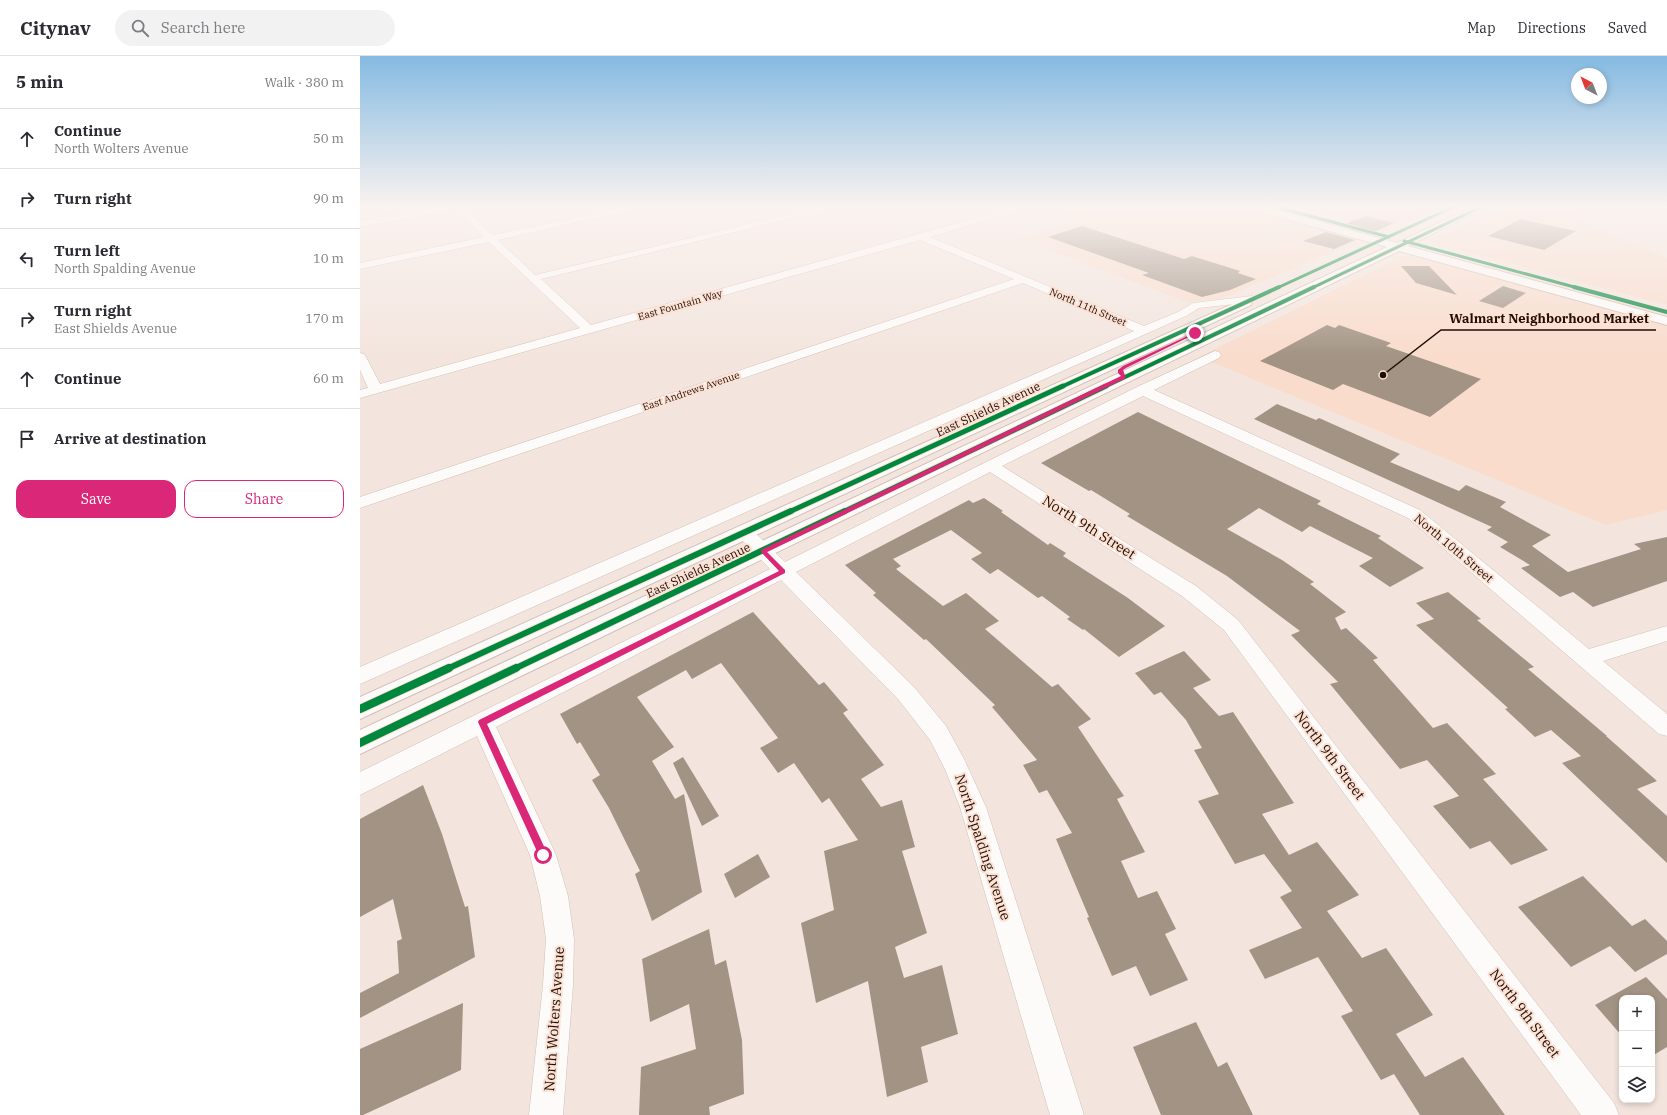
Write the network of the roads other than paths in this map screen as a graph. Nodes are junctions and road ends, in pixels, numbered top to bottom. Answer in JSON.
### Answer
{"nodes":[{"id":1,"x":402,"y":257,"type":"edge"},
{"id":2,"x":511,"y":257,"type":"edge"},
{"id":3,"x":621,"y":257,"type":"edge"},
{"id":4,"x":849,"y":257,"type":"edge"},
{"id":5,"x":969,"y":257,"type":"edge"},
{"id":6,"x":1359,"y":257,"type":"edge"},
{"id":7,"x":1444,"y":257,"type":"edge"},
{"id":8,"x":1450,"y":257,"type":"edge"},
{"id":9,"x":360,"y":266,"type":"edge"},
{"id":10,"x":534,"y":278,"type":"junction"},
{"id":11,"x":1022,"y":280,"type":"junction"},
{"id":12,"x":1285,"y":292,"type":"junction"},
{"id":13,"x":1252,"y":299,"type":"junction"},
{"id":14,"x":1225,"y":312,"type":"junction"},
{"id":15,"x":1665,"y":314,"type":"edge"},
{"id":16,"x":589,"y":330,"type":"junction"},
{"id":17,"x":1144,"y":330,"type":"junction"},
{"id":18,"x":1215,"y":355,"type":"dead end"},
{"id":19,"x":360,"y":357,"type":"edge"},
{"id":20,"x":1124,"y":377,"type":"junction"},
{"id":21,"x":376,"y":390,"type":"junction"},
{"id":22,"x":1142,"y":390,"type":"junction"},
{"id":23,"x":360,"y":394,"type":"edge"},
{"id":24,"x":991,"y":466,"type":"junction"},
{"id":25,"x":360,"y":503,"type":"edge"},
{"id":26,"x":745,"y":533,"type":"junction"},
{"id":27,"x":763,"y":551,"type":"junction"},
{"id":28,"x":783,"y":571,"type":"junction"},
{"id":29,"x":1667,"y":633,"type":"edge"},
{"id":30,"x":1587,"y":658,"type":"junction"},
{"id":31,"x":360,"y":676,"type":"edge"},
{"id":32,"x":360,"y":709,"type":"edge"},
{"id":33,"x":482,"y":722,"type":"junction"},
{"id":34,"x":1667,"y":727,"type":"edge"},
{"id":35,"x":360,"y":743,"type":"edge"},
{"id":36,"x":360,"y":784,"type":"edge"},
{"id":37,"x":546,"y":1115,"type":"edge"},
{"id":38,"x":1067,"y":1115,"type":"edge"},
{"id":39,"x":1602,"y":1115,"type":"edge"}],
"edges":[{"from":1,"to":9,"type":"street"},
{"from":2,"to":10,"type":"street"},
{"from":3,"to":10,"type":"street"},
{"from":4,"to":16,"type":"street","name":"East Fountain Way"},
{"from":5,"to":11,"type":"street","name":"North 11th Street"},
{"from":6,"to":12,"type":"main road","name":"East Shields Avenue"},
{"from":7,"to":15,"type":"main road"},
{"from":8,"to":15,"type":"main road"},
{"from":10,"to":16,"type":"street"},
{"from":11,"to":17,"type":"street","name":"North 11th Street"},
{"from":11,"to":25,"type":"street","name":"East Andrews Avenue"},
{"from":12,"to":13,"type":"main road","name":"East Shields Avenue"},
{"from":12,"to":20,"type":"main road","name":"East Shields Avenue"},
{"from":13,"to":14,"type":"main road","name":"East Shields Avenue"},
{"from":13,"to":17,"type":"street"},
{"from":14,"to":20,"type":"main road"},
{"from":14,"to":26,"type":"main road","name":"East Shields Avenue"},
{"from":16,"to":21,"type":"street","name":"East Fountain Way"},
{"from":17,"to":31,"type":"street"},
{"from":18,"to":22,"type":"street"},
{"from":19,"to":21,"type":"street"},
{"from":20,"to":27,"type":"main road","name":"East Shields Avenue"},
{"from":21,"to":23,"type":"street","name":"East Fountain Way"},
{"from":22,"to":24,"type":"street"},
{"from":22,"to":30,"type":"street","name":"North 10th Street"},
{"from":24,"to":28,"type":"street"},
{"from":24,"to":39,"type":"street","name":"North 9th Street"},
{"from":26,"to":27,"type":"street","name":"North Spalding Avenue"},
{"from":26,"to":32,"type":"main road","name":"East Shields Avenue"},
{"from":27,"to":28,"type":"street","name":"North Spalding Avenue"},
{"from":27,"to":35,"type":"main road","name":"East Shields Avenue"},
{"from":28,"to":33,"type":"street"},
{"from":28,"to":38,"type":"street","name":"North Spalding Avenue"},
{"from":29,"to":30,"type":"street"},
{"from":30,"to":34,"type":"street","name":"North 10th Street"},
{"from":33,"to":36,"type":"street"},
{"from":33,"to":37,"type":"street","name":"North Wolters Avenue"}]}
